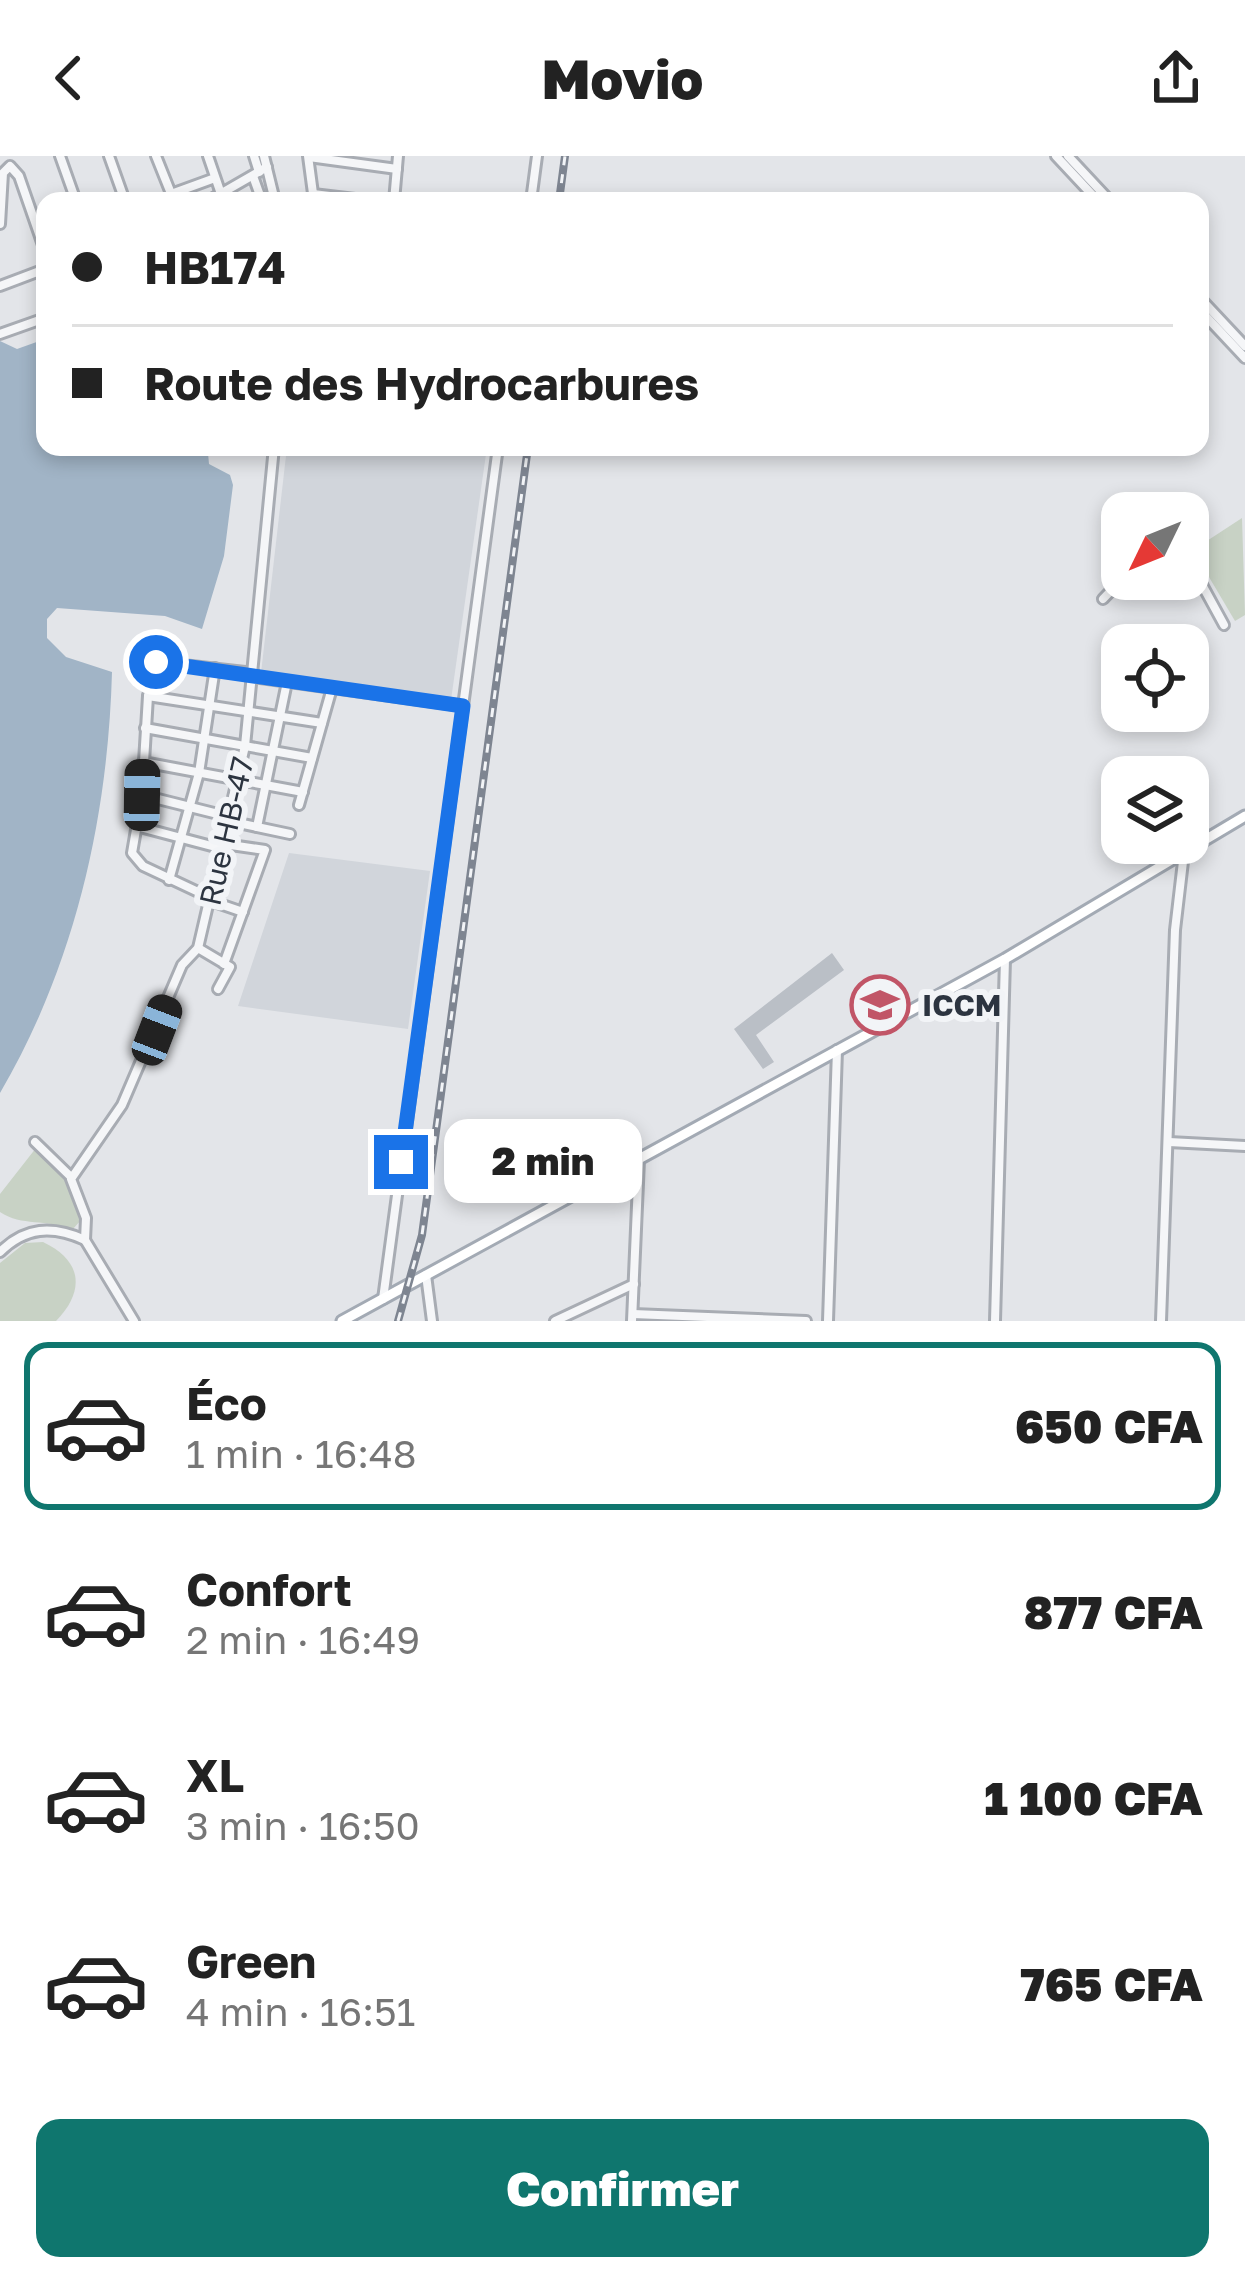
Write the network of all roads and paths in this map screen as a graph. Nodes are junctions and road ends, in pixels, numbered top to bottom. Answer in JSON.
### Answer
{"nodes":[{"id":1,"x":60,"y":156,"type":"edge"},
{"id":2,"x":110,"y":156,"type":"edge"},
{"id":3,"x":156,"y":156,"type":"edge"},
{"id":4,"x":208,"y":156,"type":"edge"},
{"id":5,"x":254,"y":156,"type":"edge"},
{"id":6,"x":308,"y":156,"type":"edge"},
{"id":7,"x":398,"y":156,"type":"edge"},
{"id":8,"x":537,"y":156,"type":"edge"},
{"id":9,"x":1056,"y":156,"type":"edge"},
{"id":10,"x":1068,"y":156,"type":"edge"},
{"id":11,"x":260,"y":168,"type":"edge"},
{"id":12,"x":397,"y":169,"type":"junction"},
{"id":13,"x":215,"y":178,"type":"junction"},
{"id":14,"x":73,"y":192,"type":"edge"},
{"id":15,"x":122,"y":192,"type":"edge"},
{"id":16,"x":170,"y":192,"type":"edge"},
{"id":17,"x":185,"y":192,"type":"edge"},
{"id":18,"x":220,"y":192,"type":"edge"},
{"id":19,"x":224,"y":192,"type":"edge"},
{"id":20,"x":312,"y":192,"type":"edge"},
{"id":21,"x":395,"y":192,"type":"edge"},
{"id":22,"x":532,"y":192,"type":"edge"},
{"id":23,"x":1090,"y":192,"type":"edge"},
{"id":24,"x":1102,"y":192,"type":"edge"},
{"id":25,"x":0,"y":224,"type":"edge"},
{"id":26,"x":36,"y":225,"type":"edge"},
{"id":27,"x":36,"y":272,"type":"edge"},
{"id":28,"x":0,"y":286,"type":"edge"},
{"id":29,"x":1209,"y":308,"type":"edge"},
{"id":30,"x":1209,"y":320,"type":"edge"},
{"id":31,"x":36,"y":321,"type":"edge"},
{"id":32,"x":0,"y":334,"type":"edge"},
{"id":33,"x":1245,"y":346,"type":"edge"},
{"id":34,"x":1245,"y":358,"type":"edge"},
{"id":35,"x":273,"y":456,"type":"edge"},
{"id":36,"x":497,"y":456,"type":"edge"},
{"id":37,"x":1209,"y":598,"type":"edge"},
{"id":38,"x":1224,"y":625,"type":"dead end"},
{"id":39,"x":215,"y":668,"type":"junction"},
{"id":40,"x":254,"y":675,"type":"junction"},
{"id":41,"x":287,"y":682,"type":"junction"},
{"id":42,"x":332,"y":688,"type":"junction"},
{"id":43,"x":148,"y":696,"type":"junction"},
{"id":44,"x":211,"y":706,"type":"junction"},
{"id":45,"x":463,"y":706,"type":"junction"},
{"id":46,"x":250,"y":712,"type":"junction"},
{"id":47,"x":280,"y":717,"type":"junction"},
{"id":48,"x":322,"y":723,"type":"junction"},
{"id":49,"x":146,"y":728,"type":"junction"},
{"id":50,"x":206,"y":739,"type":"junction"},
{"id":51,"x":245,"y":746,"type":"junction"},
{"id":52,"x":274,"y":751,"type":"junction"},
{"id":53,"x":312,"y":758,"type":"junction"},
{"id":54,"x":143,"y":762,"type":"junction"},
{"id":55,"x":200,"y":772,"type":"junction"},
{"id":56,"x":239,"y":780,"type":"junction"},
{"id":57,"x":267,"y":785,"type":"junction"},
{"id":58,"x":303,"y":792,"type":"junction"},
{"id":59,"x":142,"y":795,"type":"junction"},
{"id":60,"x":191,"y":805,"type":"junction"},
{"id":61,"x":299,"y":805,"type":"dead end"},
{"id":62,"x":1245,"y":816,"type":"edge"},
{"id":63,"x":230,"y":819,"type":"junction"},
{"id":64,"x":136,"y":826,"type":"junction"},
{"id":65,"x":257,"y":827,"type":"junction"},
{"id":66,"x":290,"y":834,"type":"dead end"},
{"id":67,"x":182,"y":838,"type":"junction"},
{"id":68,"x":1209,"y":838,"type":"edge"},
{"id":69,"x":224,"y":846,"type":"junction"},
{"id":70,"x":1165,"y":864,"type":"edge"},
{"id":71,"x":1183,"y":864,"type":"edge"},
{"id":72,"x":170,"y":880,"type":"junction"},
{"id":73,"x":211,"y":900,"type":"junction"},
{"id":74,"x":243,"y":912,"type":"junction"},
{"id":75,"x":198,"y":948,"type":"junction"},
{"id":76,"x":1004,"y":959,"type":"junction"},
{"id":77,"x":227,"y":965,"type":"junction"},
{"id":78,"x":218,"y":989,"type":"dead end"},
{"id":79,"x":837,"y":1050,"type":"junction"},
{"id":80,"x":35,"y":1142,"type":"dead end"},
{"id":81,"x":1169,"y":1142,"type":"junction"},
{"id":82,"x":1245,"y":1146,"type":"edge"},
{"id":83,"x":639,"y":1160,"type":"junction"},
{"id":84,"x":71,"y":1179,"type":"junction"},
{"id":85,"x":85,"y":1240,"type":"junction"},
{"id":86,"x":0,"y":1252,"type":"edge"},
{"id":87,"x":427,"y":1275,"type":"junction"},
{"id":88,"x":634,"y":1284,"type":"junction"},
{"id":89,"x":383,"y":1299,"type":"junction"},
{"id":90,"x":633,"y":1317,"type":"edge"},
{"id":91,"x":134,"y":1321,"type":"edge"},
{"id":92,"x":342,"y":1321,"type":"edge"},
{"id":93,"x":432,"y":1321,"type":"edge"},
{"id":94,"x":555,"y":1321,"type":"edge"},
{"id":95,"x":806,"y":1321,"type":"edge"},
{"id":96,"x":828,"y":1321,"type":"edge"},
{"id":97,"x":994,"y":1321,"type":"edge"},
{"id":98,"x":1161,"y":1321,"type":"edge"}],
"edges":[{"from":1,"to":14,"type":"street"},
{"from":2,"to":15,"type":"street"},
{"from":3,"to":16,"type":"street"},
{"from":4,"to":13,"type":"street"},
{"from":5,"to":11,"type":"street"},
{"from":6,"to":12,"type":"street"},
{"from":6,"to":20,"type":"street"},
{"from":7,"to":12,"type":"street"},
{"from":8,"to":22,"type":"street"},
{"from":9,"to":23,"type":"street"},
{"from":10,"to":24,"type":"street"},
{"from":11,"to":19,"type":"street"},
{"from":12,"to":21,"type":"street"},
{"from":13,"to":17,"type":"street"},
{"from":13,"to":18,"type":"street"},
{"from":25,"to":26,"type":"street"},
{"from":27,"to":28,"type":"street"},
{"from":29,"to":33,"type":"street"},
{"from":30,"to":34,"type":"street"},
{"from":31,"to":32,"type":"street"},
{"from":35,"to":40,"type":"street","name":"Rue HB-47"},
{"from":36,"to":45,"type":"street"},
{"from":37,"to":38,"type":"street"},
{"from":39,"to":40,"type":"street"},
{"from":39,"to":43,"type":"street"},
{"from":39,"to":44,"type":"street"},
{"from":40,"to":41,"type":"street"},
{"from":40,"to":46,"type":"street","name":"Rue HB-47"},
{"from":41,"to":42,"type":"street"},
{"from":41,"to":47,"type":"street"},
{"from":42,"to":45,"type":"street"},
{"from":42,"to":48,"type":"street"},
{"from":43,"to":44,"type":"street"},
{"from":43,"to":49,"type":"street"},
{"from":44,"to":46,"type":"street"},
{"from":44,"to":50,"type":"street"},
{"from":45,"to":89,"type":"street"},
{"from":46,"to":47,"type":"street"},
{"from":46,"to":51,"type":"street","name":"Rue HB-47"},
{"from":47,"to":48,"type":"street"},
{"from":47,"to":52,"type":"street"},
{"from":48,"to":53,"type":"street"},
{"from":49,"to":50,"type":"street"},
{"from":49,"to":54,"type":"street"},
{"from":50,"to":51,"type":"street"},
{"from":50,"to":55,"type":"street"},
{"from":51,"to":52,"type":"street"},
{"from":51,"to":56,"type":"street","name":"Rue HB-47"},
{"from":52,"to":53,"type":"street"},
{"from":52,"to":57,"type":"street"},
{"from":53,"to":58,"type":"street"},
{"from":54,"to":55,"type":"street"},
{"from":54,"to":59,"type":"street"},
{"from":55,"to":56,"type":"street"},
{"from":55,"to":60,"type":"street"},
{"from":56,"to":57,"type":"street"},
{"from":56,"to":63,"type":"street","name":"Rue HB-47"},
{"from":57,"to":58,"type":"street"},
{"from":57,"to":65,"type":"street"},
{"from":58,"to":61,"type":"street"},
{"from":59,"to":60,"type":"street"},
{"from":59,"to":64,"type":"street"},
{"from":60,"to":63,"type":"street"},
{"from":60,"to":67,"type":"street"},
{"from":62,"to":68,"type":"main road"},
{"from":63,"to":65,"type":"street"},
{"from":63,"to":69,"type":"street","name":"Rue HB-47"},
{"from":64,"to":67,"type":"street"},
{"from":64,"to":72,"type":"street"},
{"from":65,"to":66,"type":"street"},
{"from":67,"to":69,"type":"street"},
{"from":67,"to":72,"type":"street"},
{"from":69,"to":73,"type":"street","name":"Rue HB-47"},
{"from":69,"to":74,"type":"street"},
{"from":70,"to":76,"type":"main road"},
{"from":71,"to":81,"type":"street"},
{"from":72,"to":73,"type":"street"},
{"from":73,"to":74,"type":"street"},
{"from":73,"to":75,"type":"street","name":"Rue HB-47"},
{"from":74,"to":77,"type":"street"},
{"from":75,"to":77,"type":"street"},
{"from":75,"to":84,"type":"street","name":"Rue HB-47"},
{"from":76,"to":79,"type":"main road"},
{"from":76,"to":97,"type":"street"},
{"from":77,"to":78,"type":"street"},
{"from":79,"to":83,"type":"main road"},
{"from":79,"to":96,"type":"street"},
{"from":80,"to":84,"type":"street"},
{"from":81,"to":82,"type":"street"},
{"from":81,"to":98,"type":"street"},
{"from":83,"to":87,"type":"main road"},
{"from":83,"to":88,"type":"street"},
{"from":84,"to":85,"type":"street"},
{"from":85,"to":86,"type":"street"},
{"from":85,"to":91,"type":"street"},
{"from":87,"to":89,"type":"main road"},
{"from":87,"to":93,"type":"street"},
{"from":88,"to":90,"type":"street"},
{"from":88,"to":94,"type":"street"},
{"from":89,"to":92,"type":"main road"},
{"from":90,"to":95,"type":"street"}]}
